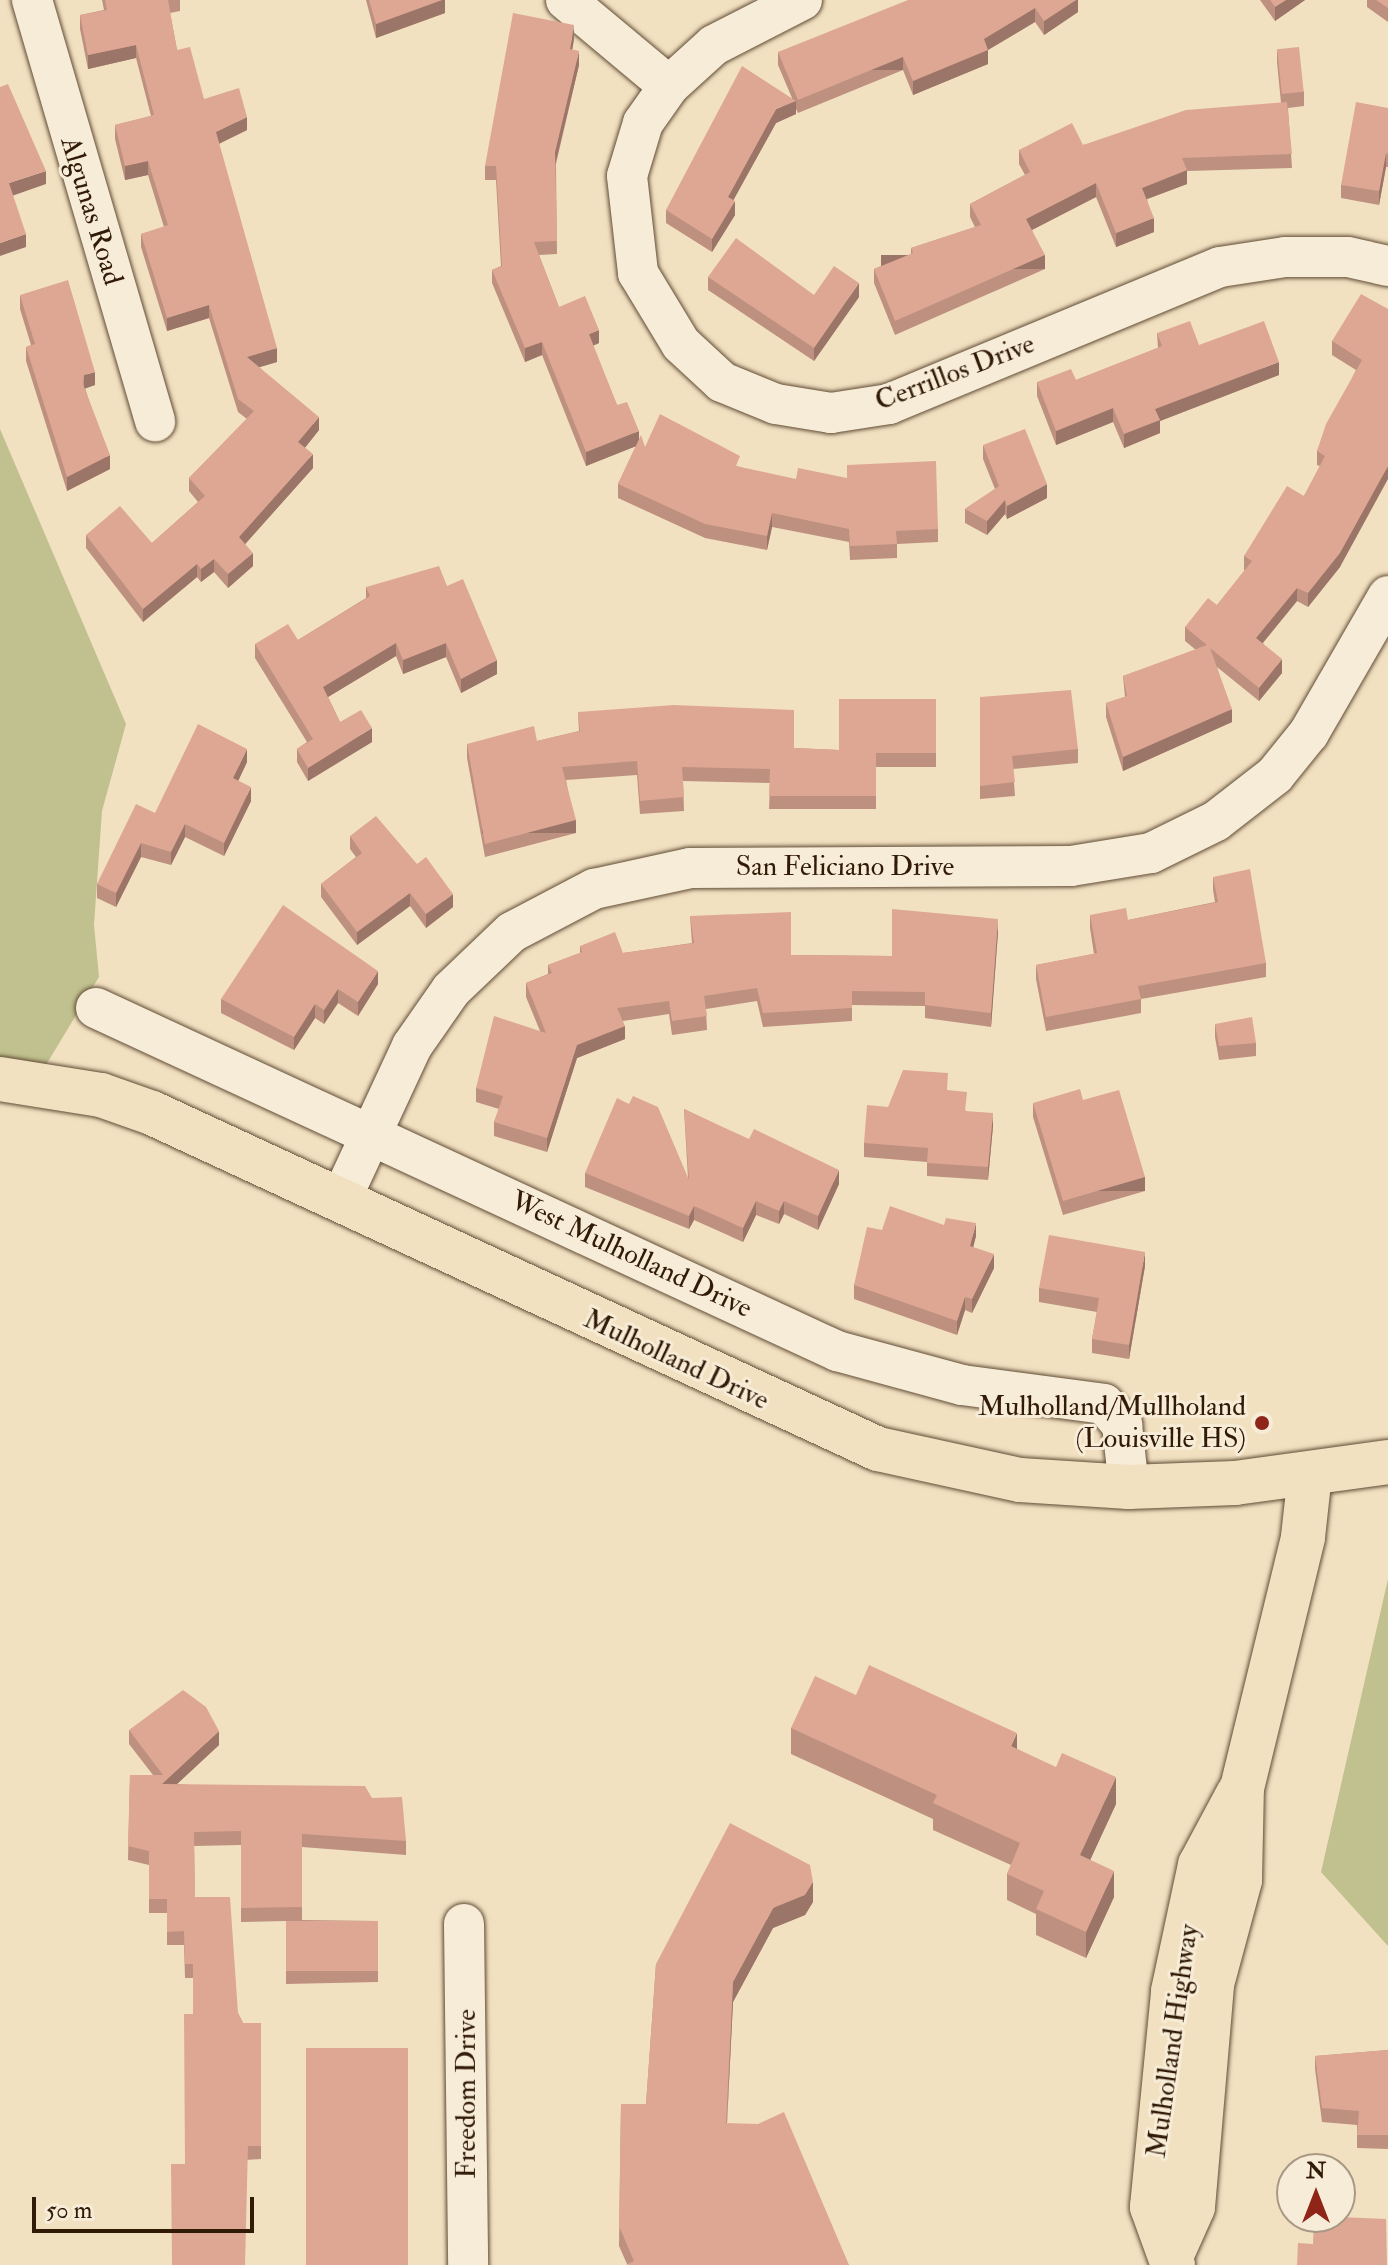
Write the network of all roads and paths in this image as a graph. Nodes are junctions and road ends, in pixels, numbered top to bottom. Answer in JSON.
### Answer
{"nodes":[{"id":1,"x":32,"y":0,"type":"edge"},
{"id":2,"x":566,"y":0,"type":"edge"},
{"id":3,"x":802,"y":0,"type":"edge"},
{"id":4,"x":669,"y":86,"type":"junction"},
{"id":5,"x":1388,"y":266,"type":"edge"},
{"id":6,"x":155,"y":421,"type":"dead end"},
{"id":7,"x":1388,"y":596,"type":"edge"},
{"id":8,"x":96,"y":1008,"type":"dead end"},
{"id":9,"x":0,"y":1079,"type":"edge"},
{"id":10,"x":370,"y":1134,"type":"junction"},
{"id":11,"x":341,"y":1199,"type":"junction"},
{"id":12,"x":1388,"y":1462,"type":"edge"},
{"id":13,"x":1310,"y":1474,"type":"junction"},
{"id":14,"x":1129,"y":1487,"type":"junction"},
{"id":15,"x":464,"y":1924,"type":"dead end"},
{"id":16,"x":1173,"y":2258,"type":"edge"},
{"id":17,"x":468,"y":2265,"type":"edge"}],
"edges":[{"from":1,"to":6,"type":"street","name":"Algunas Road"},
{"from":2,"to":4,"type":"street"},
{"from":3,"to":4,"type":"street","name":"Cerrillos Drive"},
{"from":4,"to":5,"type":"street","name":"Cerrillos Drive"},
{"from":7,"to":10,"type":"street","name":"San Feliciano Drive"},
{"from":8,"to":10,"type":"street","name":"West Mulholland Drive"},
{"from":9,"to":11,"type":"main road","name":"Mulholland Drive"},
{"from":10,"to":11,"type":"street","name":"San Feliciano Drive"},
{"from":10,"to":14,"type":"street","name":"West Mulholland Drive"},
{"from":11,"to":14,"type":"main road","name":"Mulholland Drive"},
{"from":12,"to":13,"type":"main road","name":"Mulholland Drive"},
{"from":13,"to":14,"type":"main road","name":"Mulholland Drive"},
{"from":13,"to":16,"type":"main road","name":"Mulholland Highway"},
{"from":15,"to":17,"type":"street","name":"Freedom Drive"}]}
